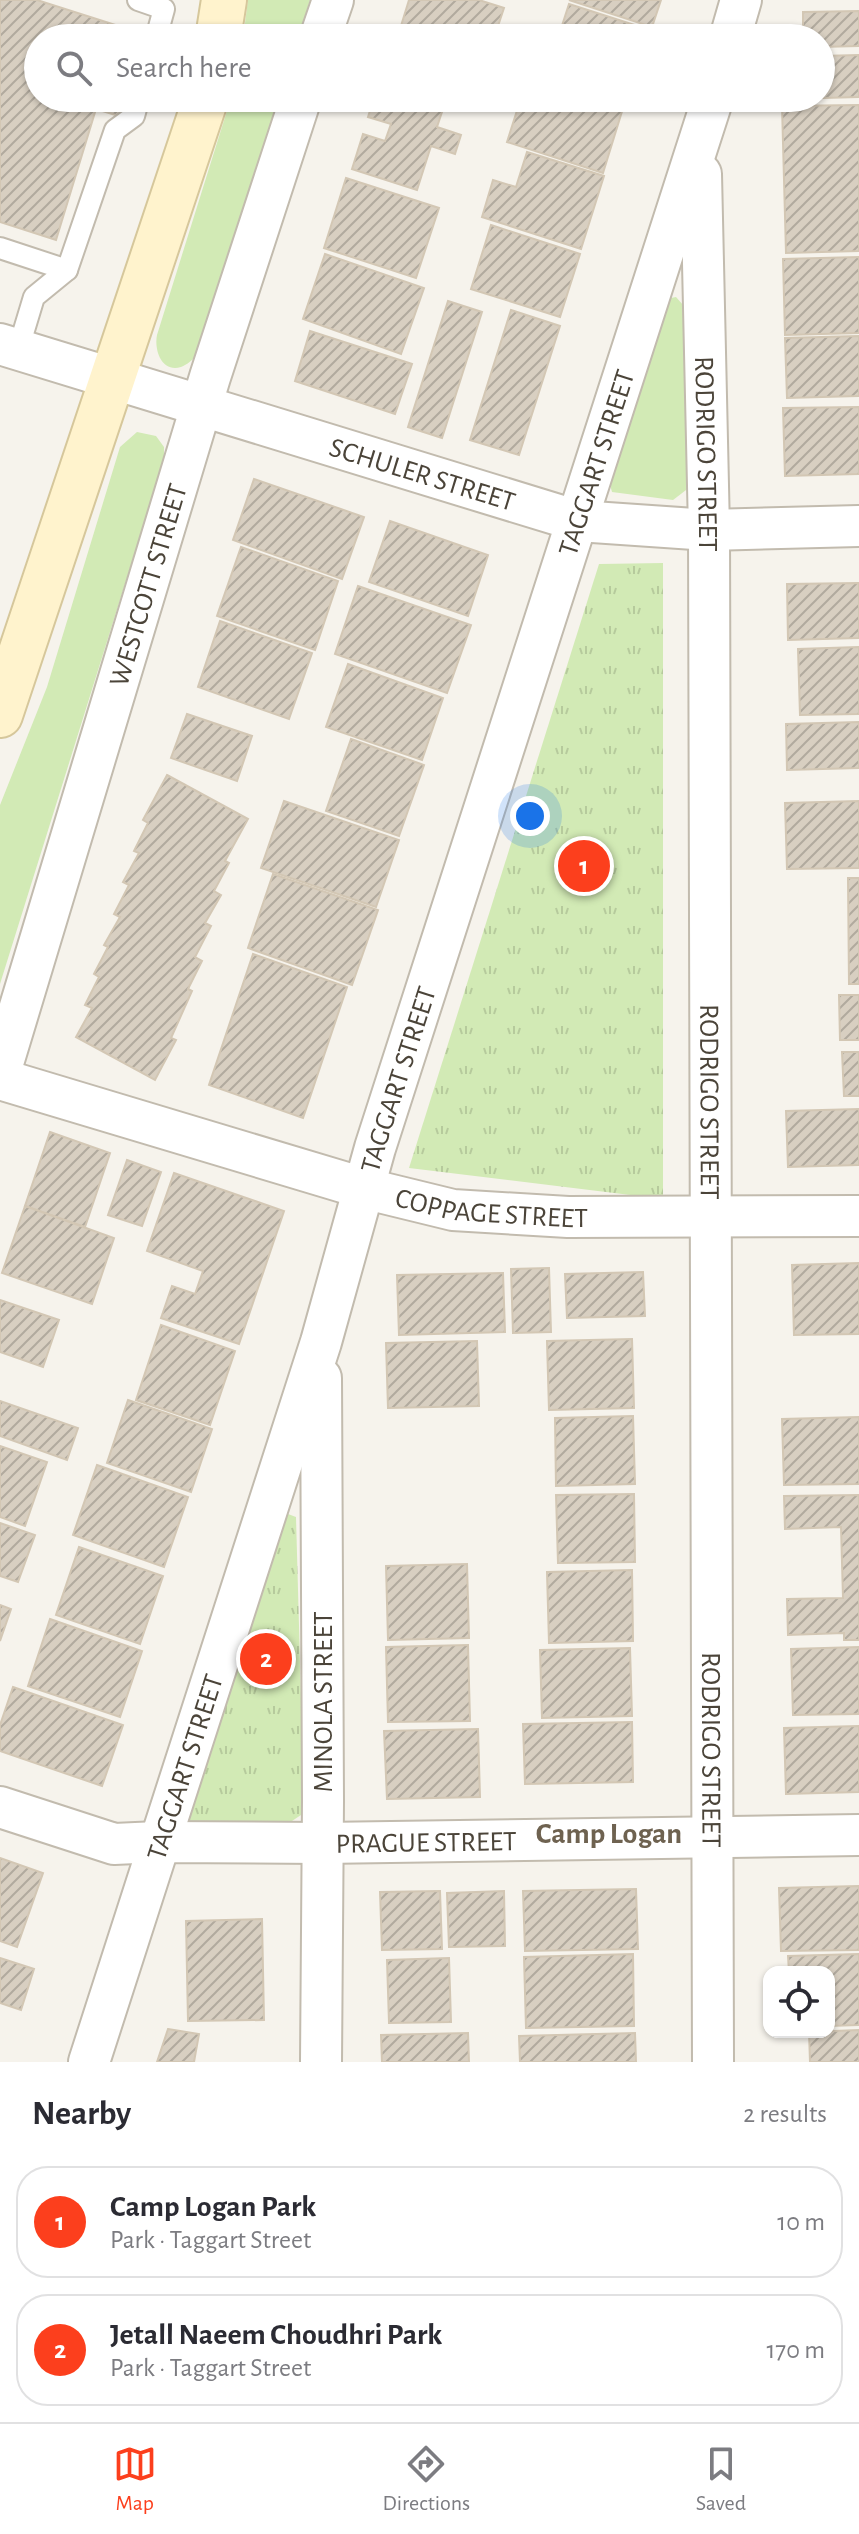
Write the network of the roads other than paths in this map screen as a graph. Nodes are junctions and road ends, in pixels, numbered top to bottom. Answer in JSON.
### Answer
{"nodes":[{"id":1,"x":138,"y":0,"type":"edge"},
{"id":2,"x":224,"y":0,"type":"edge"},
{"id":3,"x":333,"y":0,"type":"edge"},
{"id":4,"x":741,"y":0,"type":"edge"},
{"id":5,"x":160,"y":24,"type":"edge"},
{"id":6,"x":220,"y":24,"type":"edge"},
{"id":7,"x":325,"y":24,"type":"edge"},
{"id":8,"x":734,"y":24,"type":"edge"},
{"id":9,"x":135,"y":112,"type":"edge"},
{"id":10,"x":201,"y":112,"type":"edge"},
{"id":11,"x":296,"y":112,"type":"edge"},
{"id":12,"x":709,"y":112,"type":"edge"},
{"id":13,"x":700,"y":142,"type":"junction"},
{"id":14,"x":0,"y":248,"type":"edge"},
{"id":15,"x":67,"y":270,"type":"junction"},
{"id":16,"x":9,"y":347,"type":"edge"},
{"id":17,"x":113,"y":380,"type":"junction"},
{"id":18,"x":201,"y":407,"type":"junction"},
{"id":19,"x":578,"y":521,"type":"junction"},
{"id":20,"x":859,"y":526,"type":"edge"},
{"id":21,"x":709,"y":530,"type":"junction"},
{"id":22,"x":0,"y":715,"type":"edge"},
{"id":23,"x":0,"y":1076,"type":"edge"},
{"id":24,"x":363,"y":1188,"type":"junction"},
{"id":25,"x":859,"y":1216,"type":"edge"},
{"id":26,"x":710,"y":1219,"type":"junction"},
{"id":27,"x":321,"y":1342,"type":"junction"},
{"id":28,"x":0,"y":1807,"type":"edge"},
{"id":29,"x":859,"y":1835,"type":"edge"},
{"id":30,"x":713,"y":1839,"type":"junction"},
{"id":31,"x":158,"y":1842,"type":"junction"},
{"id":32,"x":323,"y":1843,"type":"junction"},
{"id":33,"x":89,"y":2062,"type":"edge"},
{"id":34,"x":321,"y":2062,"type":"edge"},
{"id":35,"x":713,"y":2062,"type":"edge"}],
"edges":[{"from":1,"to":5,"type":"lane"},
{"from":2,"to":6,"type":"main road"},
{"from":3,"to":7,"type":"street"},
{"from":4,"to":8,"type":"street"},
{"from":9,"to":15,"type":"lane"},
{"from":10,"to":17,"type":"main road"},
{"from":11,"to":18,"type":"street","name":"WESTCOTT STREET"},
{"from":12,"to":13,"type":"street","name":"TAGGART STREET"},
{"from":13,"to":19,"type":"street","name":"TAGGART STREET"},
{"from":13,"to":21,"type":"street","name":"RODRIGO STREET"},
{"from":14,"to":15,"type":"lane"},
{"from":15,"to":16,"type":"lane"},
{"from":16,"to":17,"type":"street","name":"SCHULER STREET"},
{"from":17,"to":18,"type":"street","name":"SCHULER STREET"},
{"from":17,"to":22,"type":"main road"},
{"from":18,"to":19,"type":"street","name":"SCHULER STREET"},
{"from":18,"to":23,"type":"street","name":"WESTCOTT STREET"},
{"from":19,"to":21,"type":"street","name":"SCHULER STREET"},
{"from":19,"to":24,"type":"street","name":"TAGGART STREET"},
{"from":20,"to":21,"type":"street","name":"SCHULER STREET"},
{"from":21,"to":26,"type":"street","name":"RODRIGO STREET"},
{"from":23,"to":24,"type":"street","name":"COPPAGE STREET"},
{"from":24,"to":26,"type":"street","name":"COPPAGE STREET"},
{"from":24,"to":27,"type":"street","name":"TAGGART STREET"},
{"from":25,"to":26,"type":"street","name":"COPPAGE STREET"},
{"from":26,"to":30,"type":"street","name":"RODRIGO STREET"},
{"from":27,"to":31,"type":"street","name":"TAGGART STREET"},
{"from":27,"to":32,"type":"street","name":"MINOLA STREET"},
{"from":28,"to":31,"type":"street","name":"PRAGUE STREET"},
{"from":29,"to":30,"type":"street","name":"PRAGUE STREET"},
{"from":30,"to":32,"type":"street","name":"PRAGUE STREET"},
{"from":30,"to":35,"type":"street","name":"RODRIGO STREET"},
{"from":31,"to":32,"type":"street","name":"PRAGUE STREET"},
{"from":31,"to":33,"type":"street","name":"TAGGART STREET"},
{"from":32,"to":34,"type":"street","name":"MINOLA STREET"}]}
